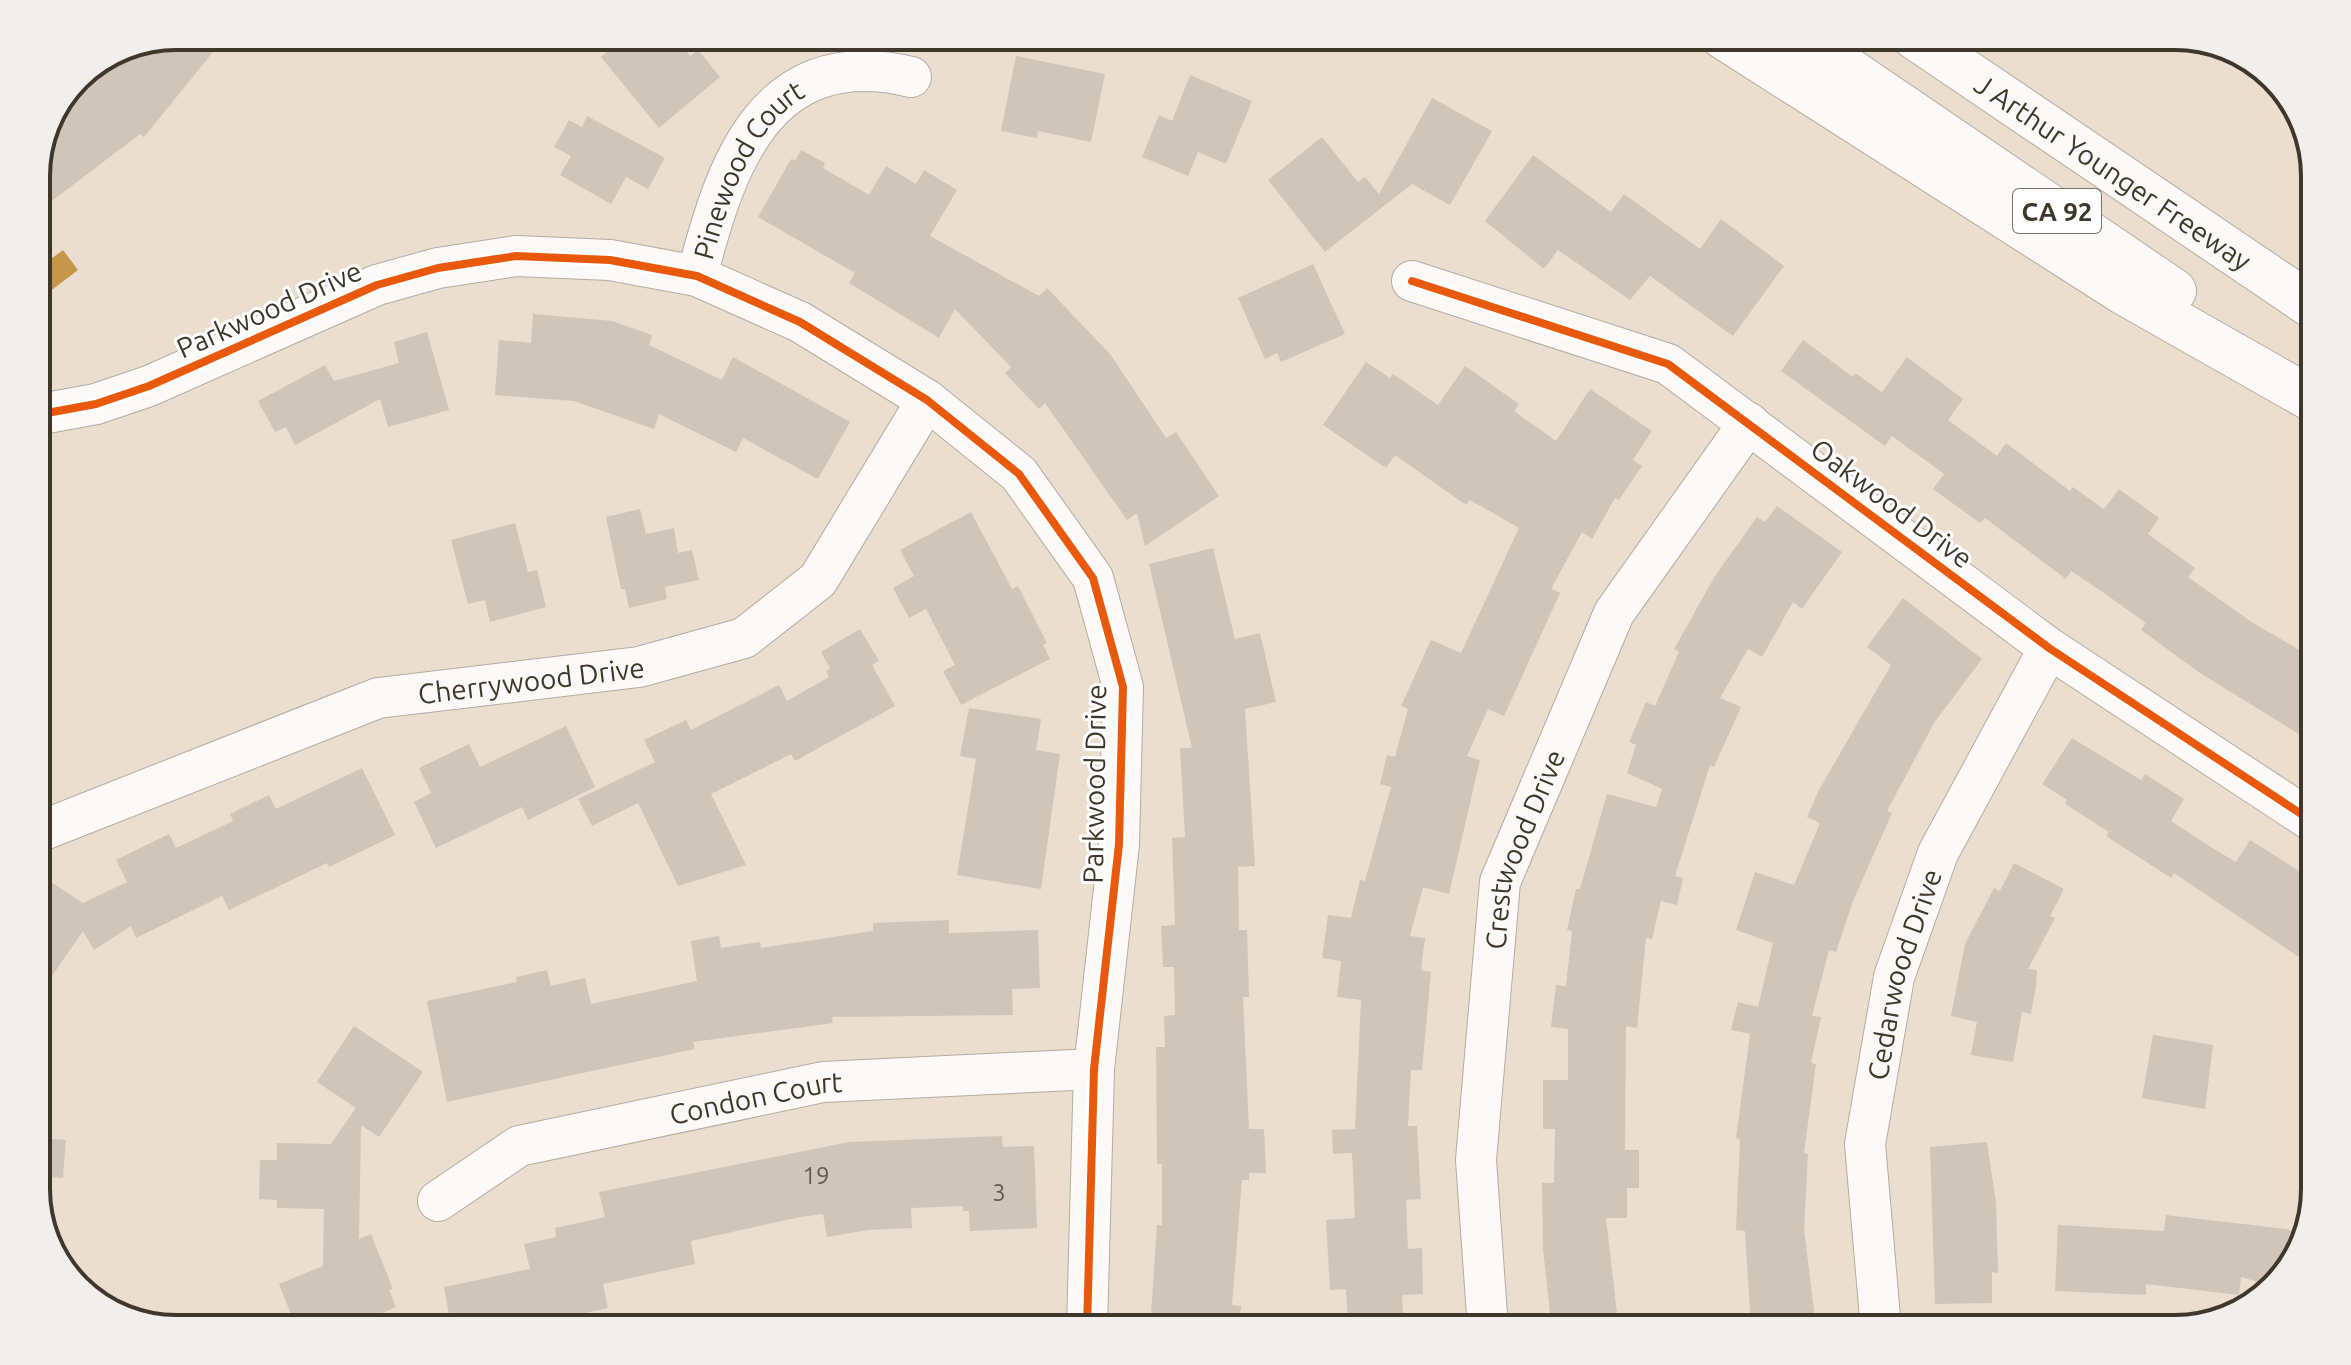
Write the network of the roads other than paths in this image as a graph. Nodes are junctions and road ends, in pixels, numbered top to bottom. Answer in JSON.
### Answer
{"nodes":[{"id":1,"x":1744,"y":50,"type":"edge"},
{"id":2,"x":1820,"y":50,"type":"edge"},
{"id":3,"x":1934,"y":50,"type":"edge"},
{"id":4,"x":911,"y":77,"type":"dead end"},
{"id":5,"x":697,"y":276,"type":"junction"},
{"id":6,"x":1412,"y":281,"type":"dead end"},
{"id":7,"x":2301,"y":299,"type":"edge"},
{"id":8,"x":2301,"y":377,"type":"edge"},
{"id":9,"x":2301,"y":393,"type":"edge"},
{"id":10,"x":927,"y":400,"type":"junction"},
{"id":11,"x":50,"y":412,"type":"edge"},
{"id":12,"x":1749,"y":423,"type":"junction"},
{"id":13,"x":2049,"y":648,"type":"junction"},
{"id":14,"x":2301,"y":814,"type":"edge"},
{"id":15,"x":50,"y":827,"type":"edge"},
{"id":16,"x":1094,"y":1069,"type":"junction"},
{"id":17,"x":438,"y":1201,"type":"dead end"},
{"id":18,"x":1087,"y":1315,"type":"edge"},
{"id":19,"x":1487,"y":1315,"type":"edge"},
{"id":20,"x":1880,"y":1315,"type":"edge"}],
"edges":[{"from":1,"to":9,"type":"highway"},
{"from":2,"to":8,"type":"highway","number":"CA 92"},
{"from":3,"to":7,"type":"highway","name":"J Arthur Younger Freeway","number":"CA 92"},
{"from":4,"to":5,"type":"street","name":"Pinewood Court"},
{"from":5,"to":10,"type":"street","name":"Parkwood Drive"},
{"from":5,"to":11,"type":"street","name":"Parkwood Drive"},
{"from":6,"to":12,"type":"street","name":"Oakwood Drive"},
{"from":10,"to":15,"type":"street","name":"Cherrywood Drive"},
{"from":10,"to":16,"type":"street","name":"Parkwood Drive"},
{"from":12,"to":13,"type":"street","name":"Oakwood Drive"},
{"from":12,"to":19,"type":"street","name":"Crestwood Drive"},
{"from":13,"to":14,"type":"street","name":"Oakwood Drive"},
{"from":13,"to":20,"type":"street","name":"Cedarwood Drive"},
{"from":16,"to":17,"type":"street","name":"Condon Court"},
{"from":16,"to":18,"type":"street","name":"Parkwood Drive"}]}
